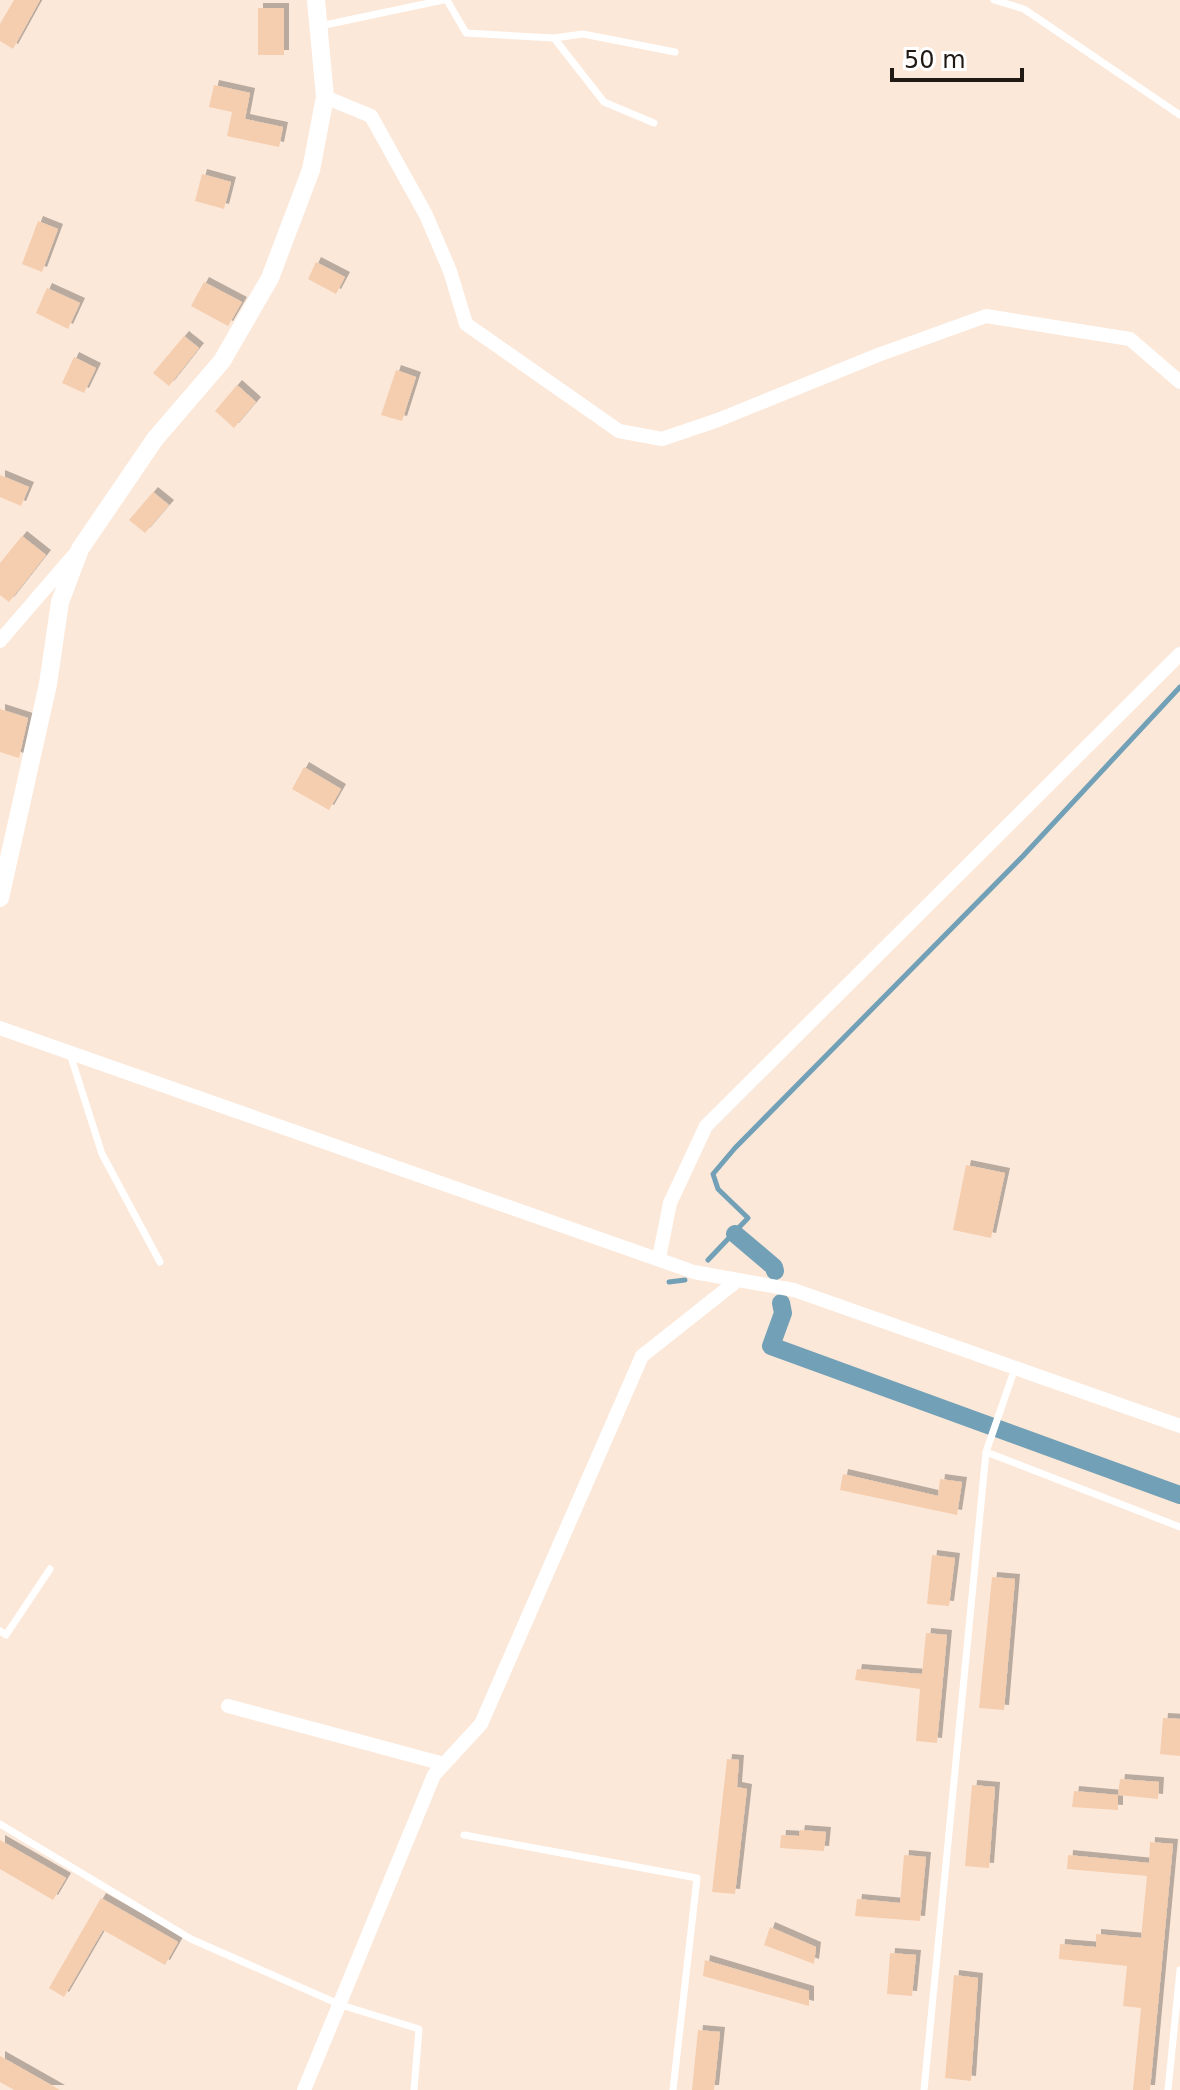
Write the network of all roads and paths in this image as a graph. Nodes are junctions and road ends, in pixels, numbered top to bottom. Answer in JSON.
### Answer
{"nodes":[{"id":1,"x":316,"y":0,"type":"edge"},
{"id":2,"x":445,"y":0,"type":"edge"},
{"id":3,"x":994,"y":0,"type":"edge"},
{"id":4,"x":320,"y":26,"type":"junction"},
{"id":5,"x":554,"y":38,"type":"junction"},
{"id":6,"x":675,"y":52,"type":"dead end"},
{"id":7,"x":325,"y":97,"type":"junction"},
{"id":8,"x":1180,"y":115,"type":"edge"},
{"id":9,"x":654,"y":123,"type":"dead end"},
{"id":10,"x":1180,"y":382,"type":"edge"},
{"id":11,"x":80,"y":549,"type":"junction"},
{"id":12,"x":0,"y":641,"type":"edge"},
{"id":13,"x":1180,"y":654,"type":"edge"},
{"id":14,"x":0,"y":898,"type":"edge"},
{"id":15,"x":0,"y":1028,"type":"edge"},
{"id":16,"x":69,"y":1052,"type":"junction"},
{"id":17,"x":659,"y":1258,"type":"junction"},
{"id":18,"x":160,"y":1262,"type":"dead end"},
{"id":19,"x":738,"y":1280,"type":"junction"},
{"id":20,"x":1015,"y":1368,"type":"junction"},
{"id":21,"x":1180,"y":1426,"type":"edge"},
{"id":22,"x":986,"y":1452,"type":"junction"},
{"id":23,"x":1180,"y":1527,"type":"edge"},
{"id":24,"x":50,"y":1569,"type":"dead end"},
{"id":25,"x":0,"y":1631,"type":"edge"},
{"id":26,"x":228,"y":1706,"type":"dead end"},
{"id":27,"x":444,"y":1764,"type":"junction"},
{"id":28,"x":0,"y":1824,"type":"edge"},
{"id":29,"x":464,"y":1835,"type":"dead end"},
{"id":30,"x":1180,"y":1970,"type":"edge"},
{"id":31,"x":341,"y":2005,"type":"junction"},
{"id":32,"x":304,"y":2090,"type":"edge"},
{"id":33,"x":414,"y":2090,"type":"edge"},
{"id":34,"x":673,"y":2090,"type":"edge"},
{"id":35,"x":924,"y":2090,"type":"edge"},
{"id":36,"x":1168,"y":2090,"type":"edge"}],
"edges":[{"from":1,"to":4,"type":"street"},
{"from":2,"to":4,"type":"lane"},
{"from":2,"to":5,"type":"lane"},
{"from":3,"to":8,"type":"lane"},
{"from":4,"to":7,"type":"street"},
{"from":5,"to":6,"type":"lane"},
{"from":5,"to":9,"type":"lane"},
{"from":7,"to":10,"type":"street"},
{"from":7,"to":11,"type":"street"},
{"from":11,"to":12,"type":"street"},
{"from":11,"to":14,"type":"street"},
{"from":13,"to":17,"type":"street"},
{"from":15,"to":16,"type":"street"},
{"from":16,"to":17,"type":"street"},
{"from":16,"to":18,"type":"lane"},
{"from":17,"to":19,"type":"street"},
{"from":19,"to":20,"type":"street"},
{"from":19,"to":27,"type":"street"},
{"from":20,"to":21,"type":"street"},
{"from":20,"to":22,"type":"lane"},
{"from":22,"to":23,"type":"lane"},
{"from":22,"to":35,"type":"lane"},
{"from":24,"to":25,"type":"lane"},
{"from":26,"to":27,"type":"street"},
{"from":27,"to":31,"type":"street"},
{"from":28,"to":31,"type":"lane"},
{"from":29,"to":34,"type":"lane"},
{"from":30,"to":36,"type":"lane"},
{"from":31,"to":32,"type":"street"},
{"from":31,"to":33,"type":"lane"}]}
